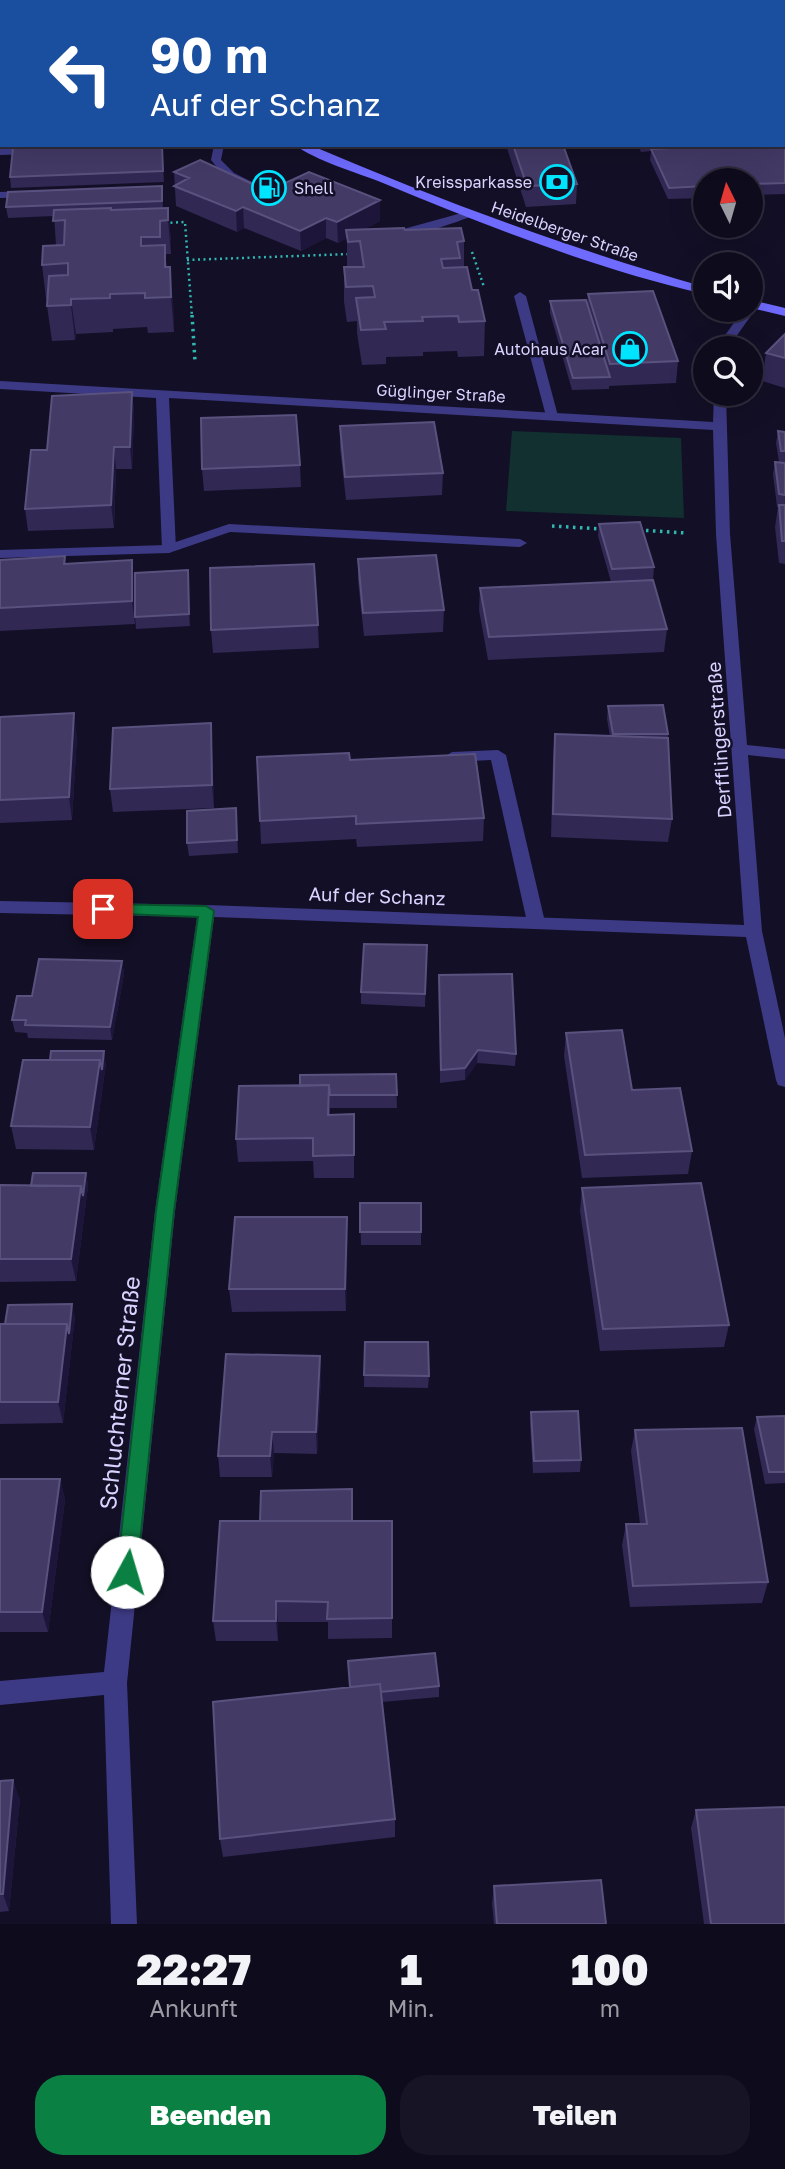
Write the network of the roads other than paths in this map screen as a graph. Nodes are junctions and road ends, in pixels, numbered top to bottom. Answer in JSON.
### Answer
{"nodes":[{"id":1,"x":219,"y":147,"type":"edge"},
{"id":2,"x":305,"y":147,"type":"edge"},
{"id":3,"x":52,"y":150,"type":"edge"},
{"id":4,"x":0,"y":152,"type":"edge"},
{"id":5,"x":263,"y":193,"type":"edge"},
{"id":6,"x":39,"y":194,"type":"edge"},
{"id":7,"x":0,"y":195,"type":"edge"},
{"id":8,"x":469,"y":214,"type":"junction"},
{"id":9,"x":379,"y":234,"type":"edge"},
{"id":10,"x":693,"y":288,"type":"edge"},
{"id":11,"x":520,"y":296,"type":"road end"},
{"id":12,"x":763,"y":307,"type":"edge"},
{"id":13,"x":782,"y":309,"type":"edge"},
{"id":14,"x":0,"y":385,"type":"edge"},
{"id":15,"x":162,"y":395,"type":"junction"},
{"id":16,"x":720,"y":406,"type":"edge"},
{"id":17,"x":552,"y":416,"type":"junction"},
{"id":18,"x":719,"y":426,"type":"junction"},
{"id":19,"x":520,"y":543,"type":"road end"},
{"id":20,"x":169,"y":549,"type":"junction"},
{"id":21,"x":0,"y":554,"type":"edge"},
{"id":22,"x":741,"y":749,"type":"junction"},
{"id":23,"x":785,"y":754,"type":"edge"},
{"id":24,"x":442,"y":758,"type":"edge"},
{"id":25,"x":0,"y":907,"type":"edge"},
{"id":26,"x":206,"y":911,"type":"junction"},
{"id":27,"x":536,"y":922,"type":"junction"},
{"id":28,"x":753,"y":931,"type":"junction"},
{"id":29,"x":785,"y":1080,"type":"edge"},
{"id":30,"x":115,"y":1683,"type":"junction"},
{"id":31,"x":0,"y":1693,"type":"edge"},
{"id":32,"x":124,"y":1924,"type":"edge"}],
"edges":[{"from":1,"to":5,"type":"street"},
{"from":2,"to":8,"type":"main road","name":"Heidelberger Straße"},
{"from":3,"to":4,"type":"street"},
{"from":6,"to":7,"type":"street"},
{"from":8,"to":9,"type":"street"},
{"from":8,"to":10,"type":"main road","name":"Heidelberger Straße"},
{"from":11,"to":17,"type":"street"},
{"from":12,"to":13,"type":"main road"},
{"from":14,"to":15,"type":"street","name":"Güglinger Straße"},
{"from":15,"to":17,"type":"street","name":"Güglinger Straße"},
{"from":15,"to":20,"type":"street"},
{"from":16,"to":18,"type":"street","name":"Derfflingerstraße"},
{"from":17,"to":18,"type":"street","name":"Güglinger Straße"},
{"from":18,"to":22,"type":"street","name":"Derfflingerstraße"},
{"from":19,"to":20,"type":"street"},
{"from":20,"to":21,"type":"street"},
{"from":22,"to":23,"type":"street"},
{"from":22,"to":28,"type":"street","name":"Derfflingerstraße"},
{"from":24,"to":27,"type":"street"},
{"from":25,"to":26,"type":"street","name":"Auf der Schanz"},
{"from":26,"to":27,"type":"street","name":"Auf der Schanz"},
{"from":26,"to":30,"type":"street","name":"Schluchterner Straße"},
{"from":27,"to":28,"type":"street","name":"Auf der Schanz"},
{"from":28,"to":29,"type":"street","name":"Derfflingerstraße"},
{"from":30,"to":31,"type":"street"},
{"from":30,"to":32,"type":"street","name":"Schluchterner Straße"}]}
